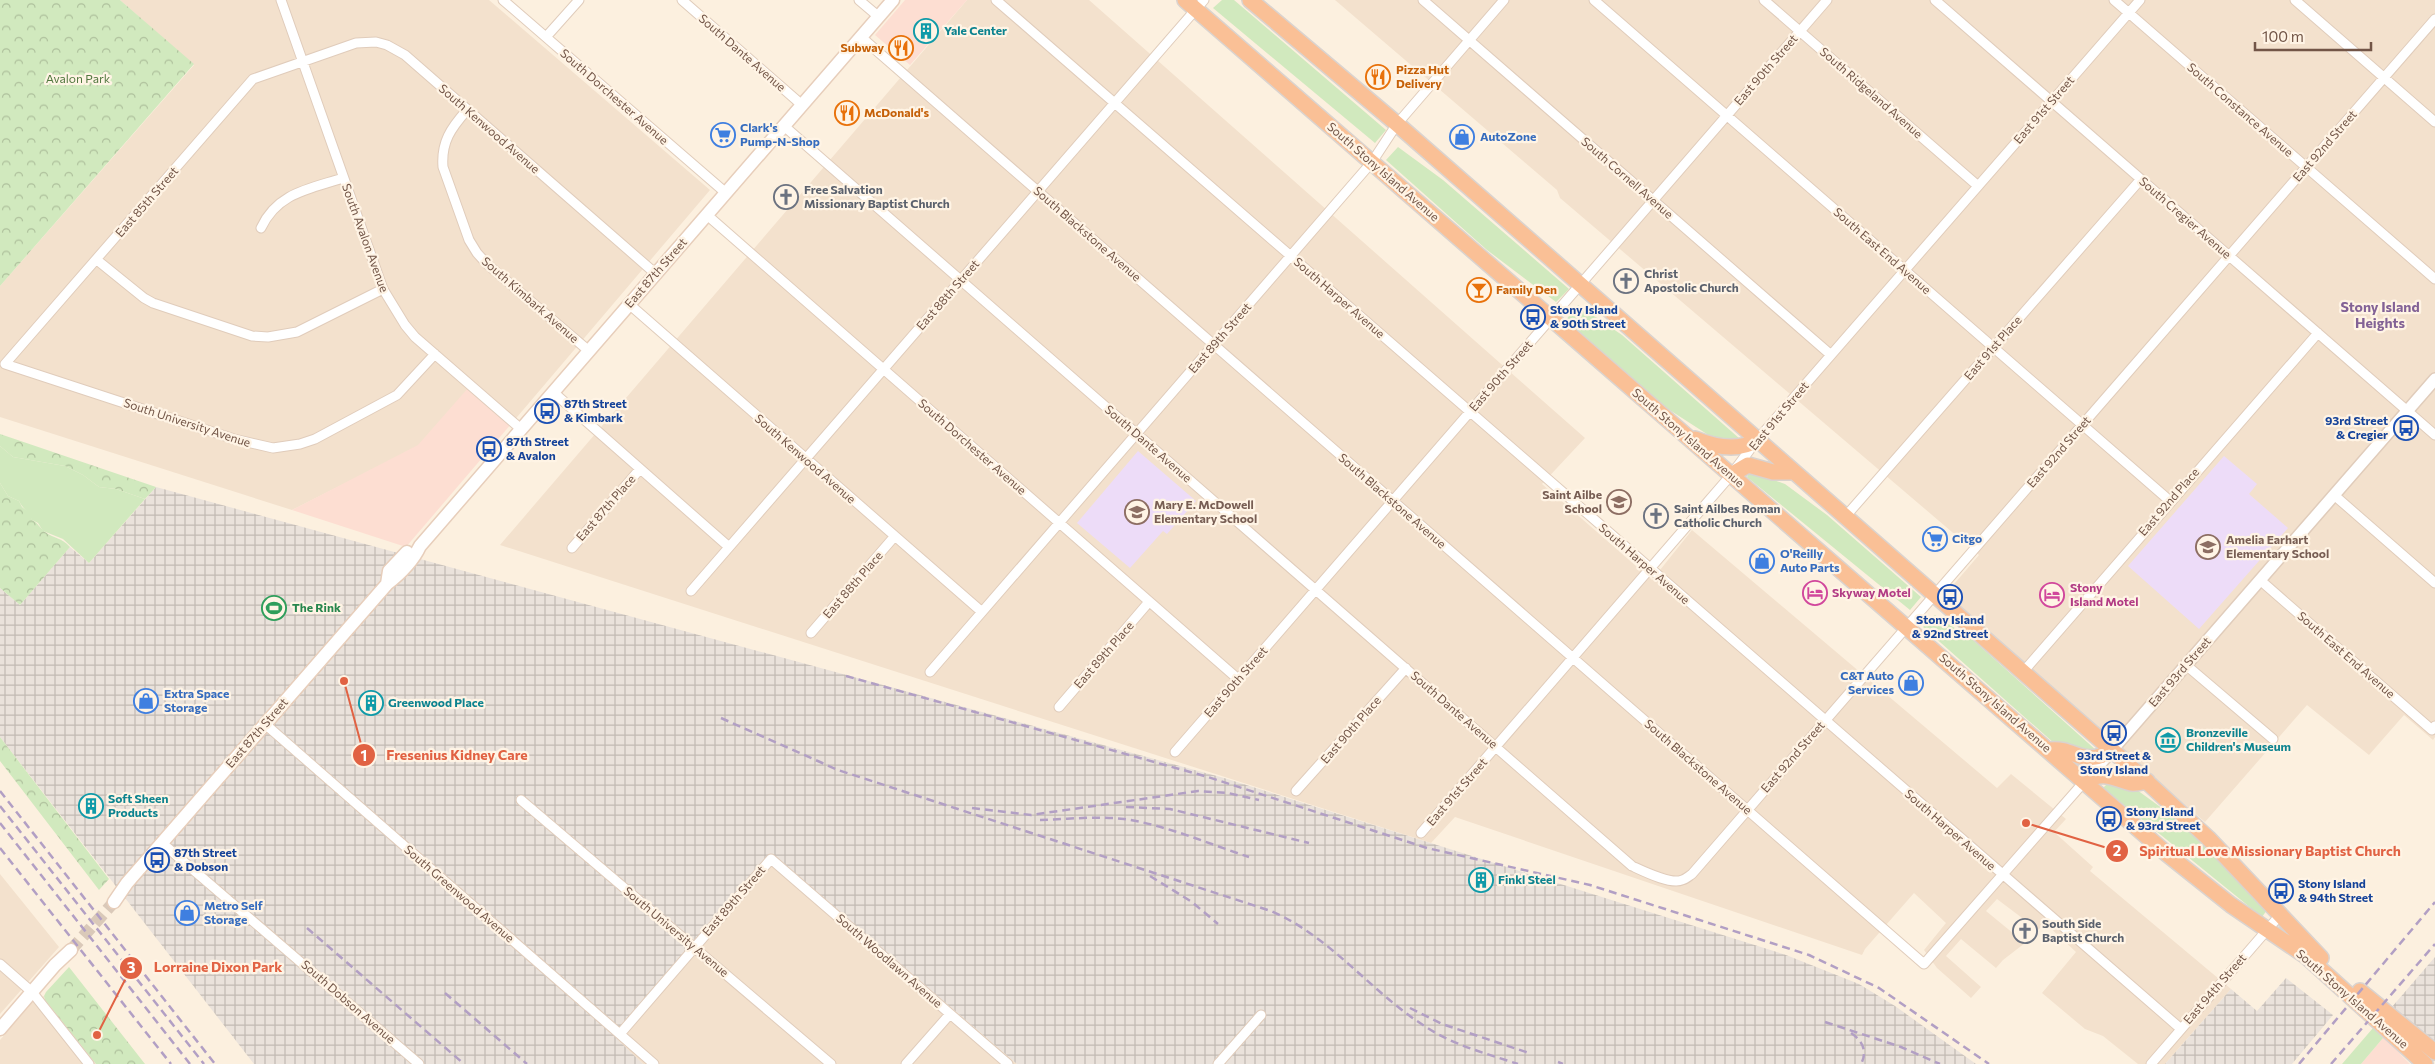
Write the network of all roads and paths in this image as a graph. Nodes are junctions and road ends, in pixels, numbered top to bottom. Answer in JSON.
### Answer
{"nodes":[{"id":1,"x":281,"y":0,"type":"edge"},
{"id":2,"x":503,"y":0,"type":"edge"},
{"id":3,"x":579,"y":0,"type":"edge"},
{"id":4,"x":682,"y":0,"type":"edge"},
{"id":5,"x":859,"y":0,"type":"edge"},
{"id":6,"x":893,"y":0,"type":"edge"},
{"id":7,"x":996,"y":0,"type":"edge"},
{"id":8,"x":1250,"y":0,"type":"edge"},
{"id":9,"x":1423,"y":0,"type":"edge"},
{"id":10,"x":1504,"y":0,"type":"edge"},
{"id":11,"x":1594,"y":0,"type":"edge"},
{"id":12,"x":1764,"y":0,"type":"edge"},
{"id":13,"x":1827,"y":0,"type":"edge"},
{"id":14,"x":1935,"y":0,"type":"edge"},
{"id":15,"x":2114,"y":0,"type":"edge"},
{"id":16,"x":2140,"y":0,"type":"edge"},
{"id":17,"x":2295,"y":0,"type":"edge"},
{"id":18,"x":1195,"y":3,"type":"edge"},
{"id":19,"x":2128,"y":13,"type":"junction"},
{"id":20,"x":879,"y":17,"type":"junction"},
{"id":21,"x":2435,"y":19,"type":"edge"},
{"id":22,"x":1800,"y":32,"type":"junction"},
{"id":23,"x":546,"y":37,"type":"junction"},
{"id":24,"x":861,"y":37,"type":"junction"},
{"id":25,"x":1469,"y":40,"type":"junction"},
{"id":26,"x":303,"y":61,"type":"junction"},
{"id":27,"x":2384,"y":78,"type":"junction"},
{"id":28,"x":2051,"y":102,"type":"junction"},
{"id":29,"x":1114,"y":103,"type":"junction"},
{"id":30,"x":802,"y":105,"type":"junction"},
{"id":31,"x":467,"y":110,"type":"junction"},
{"id":32,"x":1727,"y":116,"type":"junction"},
{"id":33,"x":2435,"y":122,"type":"edge"},
{"id":34,"x":1397,"y":124,"type":"junction"},
{"id":35,"x":784,"y":126,"type":"junction"},
{"id":36,"x":1372,"y":162,"type":"junction"},
{"id":37,"x":2306,"y":167,"type":"junction"},
{"id":38,"x":343,"y":178,"type":"junction"},
{"id":39,"x":2141,"y":179,"type":"junction"},
{"id":40,"x":1978,"y":186,"type":"junction"},
{"id":41,"x":1038,"y":192,"type":"junction"},
{"id":42,"x":726,"y":193,"type":"junction"},
{"id":43,"x":1653,"y":200,"type":"junction"},
{"id":44,"x":707,"y":215,"type":"junction"},
{"id":45,"x":261,"y":228,"type":"dead end"},
{"id":46,"x":1291,"y":256,"type":"junction"},
{"id":47,"x":2229,"y":256,"type":"junction"},
{"id":48,"x":97,"y":260,"type":"junction"},
{"id":49,"x":1905,"y":270,"type":"junction"},
{"id":50,"x":656,"y":274,"type":"junction"},
{"id":51,"x":2435,"y":279,"type":"edge"},
{"id":52,"x":961,"y":280,"type":"junction"},
{"id":53,"x":1579,"y":286,"type":"junction"},
{"id":54,"x":383,"y":289,"type":"junction"},
{"id":55,"x":629,"y":304,"type":"junction"},
{"id":56,"x":1551,"y":319,"type":"junction"},
{"id":57,"x":2318,"y":333,"type":"junction"},
{"id":58,"x":1214,"y":345,"type":"junction"},
{"id":59,"x":1994,"y":348,"type":"junction"},
{"id":60,"x":588,"y":351,"type":"junction"},
{"id":61,"x":435,"y":354,"type":"junction"},
{"id":62,"x":1831,"y":355,"type":"junction"},
{"id":63,"x":5,"y":364,"type":"joint"},
{"id":64,"x":883,"y":369,"type":"junction"},
{"id":65,"x":2435,"y":378,"type":"edge"},
{"id":66,"x":553,"y":392,"type":"junction"},
{"id":67,"x":2407,"y":411,"type":"junction"},
{"id":68,"x":1470,"y":412,"type":"junction"},
{"id":69,"x":2082,"y":425,"type":"junction"},
{"id":70,"x":521,"y":429,"type":"junction"},
{"id":71,"x":1137,"y":434,"type":"junction"},
{"id":72,"x":2435,"y":435,"type":"edge"},
{"id":73,"x":1686,"y":436,"type":"junction"},
{"id":74,"x":1757,"y":440,"type":"junction"},
{"id":75,"x":805,"y":459,"type":"junction"},
{"id":76,"x":640,"y":469,"type":"junction"},
{"id":77,"x":1793,"y":472,"type":"junction"},
{"id":78,"x":1731,"y":475,"type":"junction"},
{"id":79,"x":2334,"y":495,"type":"junction"},
{"id":80,"x":1393,"y":501,"type":"junction"},
{"id":81,"x":2170,"y":501,"type":"junction"},
{"id":82,"x":1846,"y":517,"type":"junction"},
{"id":83,"x":1059,"y":524,"type":"junction"},
{"id":84,"x":894,"y":537,"type":"junction"},
{"id":85,"x":729,"y":547,"type":"junction"},
{"id":86,"x":572,"y":548,"type":"dead end"},
{"id":87,"x":1650,"y":569,"type":"junction"},
{"id":88,"x":2260,"y":580,"type":"junction"},
{"id":89,"x":2435,"y":583,"type":"edge"},
{"id":90,"x":1316,"y":589,"type":"junction"},
{"id":91,"x":691,"y":591,"type":"dead end"},
{"id":92,"x":1934,"y":595,"type":"junction"},
{"id":93,"x":1148,"y":603,"type":"junction"},
{"id":94,"x":982,"y":612,"type":"junction"},
{"id":95,"x":1906,"y":627,"type":"junction"},
{"id":96,"x":811,"y":633,"type":"dead end"},
{"id":97,"x":1573,"y":658,"type":"junction"},
{"id":98,"x":2186,"y":665,"type":"junction"},
{"id":99,"x":1406,"y":668,"type":"junction"},
{"id":100,"x":930,"y":672,"type":"dead end"},
{"id":101,"x":2023,"y":672,"type":"junction"},
{"id":102,"x":1238,"y":679,"type":"junction"},
{"id":103,"x":1059,"y":707,"type":"dead end"},
{"id":104,"x":1825,"y":721,"type":"junction"},
{"id":105,"x":265,"y":724,"type":"junction"},
{"id":106,"x":2433,"y":728,"type":"edge"},
{"id":107,"x":2273,"y":739,"type":"dead end"},
{"id":108,"x":1496,"y":747,"type":"junction"},
{"id":109,"x":2049,"y":750,"type":"junction"},
{"id":110,"x":2112,"y":750,"type":"junction"},
{"id":111,"x":1175,"y":752,"type":"dead end"},
{"id":112,"x":2147,"y":781,"type":"junction"},
{"id":113,"x":2084,"y":782,"type":"junction"},
{"id":114,"x":1296,"y":792,"type":"dead end"},
{"id":115,"x":521,"y":800,"type":"dead end"},
{"id":116,"x":1748,"y":810,"type":"junction"},
{"id":117,"x":1421,"y":834,"type":"dead end"},
{"id":118,"x":162,"y":843,"type":"junction"},
{"id":119,"x":771,"y":859,"type":"joint"},
{"id":120,"x":2002,"y":875,"type":"junction"},
{"id":121,"x":1681,"y":881,"type":"joint"},
{"id":122,"x":112,"y":899,"type":"tunnel mouth"},
{"id":123,"x":2280,"y":915,"type":"junction"},
{"id":124,"x":2266,"y":930,"type":"junction"},
{"id":125,"x":69,"y":948,"type":"tunnel mouth"},
{"id":126,"x":694,"y":948,"type":"junction"},
{"id":127,"x":0,"y":964,"type":"edge"},
{"id":128,"x":1924,"y":964,"type":"joint"},
{"id":129,"x":32,"y":992,"type":"junction"},
{"id":130,"x":950,"y":1014,"type":"junction"},
{"id":131,"x":1261,"y":1015,"type":"dead end"},
{"id":132,"x":0,"y":1029,"type":"edge"},
{"id":133,"x":2180,"y":1029,"type":"junction"},
{"id":134,"x":620,"y":1034,"type":"junction"},
{"id":135,"x":2435,"y":1052,"type":"edge"},
{"id":136,"x":89,"y":1064,"type":"edge"},
{"id":137,"x":419,"y":1064,"type":"edge"},
{"id":138,"x":654,"y":1064,"type":"edge"},
{"id":139,"x":831,"y":1064,"type":"edge"},
{"id":140,"x":906,"y":1064,"type":"edge"},
{"id":141,"x":1008,"y":1064,"type":"edge"},
{"id":142,"x":1218,"y":1064,"type":"edge"},
{"id":143,"x":2151,"y":1064,"type":"edge"},
{"id":144,"x":2425,"y":1064,"type":"edge"}],
"edges":[{"from":1,"to":26,"type":"street","name":"South Avalon Avenue"},
{"from":2,"to":23,"type":"street","name":"South Dorchester Avenue"},
{"from":3,"to":23,"type":"street"},
{"from":4,"to":30,"type":"street","name":"South Dante Avenue"},
{"from":5,"to":20,"type":"street"},
{"from":6,"to":20,"type":"main road","name":"East 87th Street"},
{"from":7,"to":29,"type":"street","name":"South Harper Avenue"},
{"from":8,"to":34,"type":"highway","name":"South Stony Island Avenue"},
{"from":9,"to":25,"type":"street","name":"South Cornell Avenue"},
{"from":10,"to":25,"type":"street","name":"East 89th Street"},
{"from":11,"to":32,"type":"street","name":"South East End Avenue"},
{"from":12,"to":22,"type":"street","name":"South Ridgeland Avenue"},
{"from":13,"to":22,"type":"street","name":"East 90th Street"},
{"from":14,"to":28,"type":"street","name":"South Cregier Avenue"},
{"from":15,"to":19,"type":"street","name":"South Constance Avenue"},
{"from":16,"to":19,"type":"street","name":"East 91st Street"},
{"from":17,"to":27,"type":"street"},
{"from":18,"to":29,"type":"street","name":"East 88th Street"},
{"from":18,"to":36,"type":"highway","name":"South Stony Island Avenue"},
{"from":19,"to":28,"type":"street","name":"East 91st Street"},
{"from":19,"to":37,"type":"street","name":"South Constance Avenue"},
{"from":20,"to":24,"type":"main road","name":"East 87th Street"},
{"from":21,"to":27,"type":"street","name":"East 92nd Street"},
{"from":22,"to":32,"type":"street","name":"East 90th Street"},
{"from":22,"to":40,"type":"street","name":"South Ridgeland Avenue"},
{"from":23,"to":42,"type":"street","name":"South Dorchester Avenue"},
{"from":24,"to":30,"type":"main road","name":"East 87th Street"},
{"from":24,"to":41,"type":"street","name":"South Blackstone Avenue"},
{"from":25,"to":34,"type":"street","name":"East 89th Street"},
{"from":25,"to":43,"type":"street","name":"South Cornell Avenue"},
{"from":26,"to":31,"type":"street","name":"South Kenwood Avenue"},
{"from":26,"to":38,"type":"street","name":"South Avalon Avenue"},
{"from":26,"to":48,"type":"street","name":"East 85th Street"},
{"from":27,"to":33,"type":"street"},
{"from":27,"to":37,"type":"street","name":"East 92nd Street"},
{"from":28,"to":39,"type":"street","name":"South Cregier Avenue"},
{"from":28,"to":40,"type":"street","name":"East 91st Street"},
{"from":29,"to":41,"type":"street","name":"East 88th Street"},
{"from":29,"to":46,"type":"street","name":"South Harper Avenue"},
{"from":30,"to":35,"type":"main road","name":"East 87th Street"},
{"from":31,"to":50,"type":"street","name":"South Kenwood Avenue"},
{"from":31,"to":60,"type":"street","name":"South Kimbark Avenue"},
{"from":32,"to":43,"type":"street","name":"East 90th Street"},
{"from":32,"to":49,"type":"street","name":"South East End Avenue"},
{"from":34,"to":36,"type":"street","name":"East 89th Street"},
{"from":34,"to":53,"type":"highway","name":"South Stony Island Avenue"},
{"from":35,"to":42,"type":"main road","name":"East 87th Street"},
{"from":35,"to":52,"type":"street","name":"South Dante Avenue"},
{"from":36,"to":46,"type":"street","name":"East 89th Street"},
{"from":36,"to":56,"type":"highway","name":"South Stony Island Avenue"},
{"from":37,"to":47,"type":"street","name":"East 92nd Street"},
{"from":37,"to":51,"type":"street","name":"South Constance Avenue"},
{"from":38,"to":45,"type":"street"},
{"from":38,"to":54,"type":"street","name":"South Avalon Avenue"},
{"from":39,"to":47,"type":"street","name":"South Cregier Avenue"},
{"from":39,"to":59,"type":"street","name":"East 91st Place"},
{"from":40,"to":49,"type":"street","name":"East 91st Street"},
{"from":41,"to":52,"type":"street","name":"East 88th Street"},
{"from":41,"to":58,"type":"street","name":"South Blackstone Avenue"},
{"from":42,"to":44,"type":"main road","name":"East 87th Street"},
{"from":43,"to":53,"type":"street","name":"East 90th Street"},
{"from":43,"to":62,"type":"street","name":"South Cornell Avenue"},
{"from":44,"to":50,"type":"main road","name":"East 87th Street"},
{"from":44,"to":64,"type":"street","name":"South Dorchester Avenue"},
{"from":46,"to":58,"type":"street","name":"East 89th Street"},
{"from":46,"to":68,"type":"street","name":"South Harper Avenue"},
{"from":47,"to":57,"type":"street","name":"South Cregier Avenue"},
{"from":47,"to":69,"type":"street","name":"East 92nd Street"},
{"from":48,"to":54,"type":"street"},
{"from":48,"to":63,"type":"street","name":"East 85th Street"},
{"from":49,"to":59,"type":"street","name":"South East End Avenue"},
{"from":49,"to":62,"type":"street","name":"East 91st Street"},
{"from":50,"to":55,"type":"main road","name":"East 87th Street"},
{"from":52,"to":64,"type":"street","name":"East 88th Street"},
{"from":52,"to":71,"type":"street","name":"South Dante Avenue"},
{"from":53,"to":56,"type":"street","name":"East 90th Street"},
{"from":53,"to":74,"type":"highway","name":"South Stony Island Avenue"},
{"from":54,"to":61,"type":"street","name":"South Avalon Avenue"},
{"from":55,"to":60,"type":"main road","name":"East 87th Street"},
{"from":55,"to":75,"type":"street","name":"South Kenwood Avenue"},
{"from":56,"to":68,"type":"street","name":"East 90th Street"},
{"from":56,"to":73,"type":"highway","name":"South Stony Island Avenue"},
{"from":57,"to":67,"type":"street","name":"South Cregier Avenue"},
{"from":57,"to":81,"type":"street","name":"East 92nd Place"},
{"from":58,"to":71,"type":"street","name":"East 89th Street"},
{"from":58,"to":80,"type":"street","name":"South Blackstone Avenue"},
{"from":59,"to":69,"type":"street","name":"South East End Avenue"},
{"from":59,"to":82,"type":"street","name":"East 91st Place"},
{"from":60,"to":66,"type":"main road","name":"East 87th Street"},
{"from":61,"to":63,"type":"street","name":"South University Avenue"},
{"from":61,"to":70,"type":"street","name":"South Avalon Avenue"},
{"from":62,"to":74,"type":"street","name":"East 91st Street"},
{"from":64,"to":75,"type":"street","name":"East 88th Street"},
{"from":64,"to":83,"type":"street","name":"South Dorchester Avenue"},
{"from":65,"to":67,"type":"street","name":"East 93rd Street"},
{"from":66,"to":70,"type":"main road","name":"East 87th Street"},
{"from":66,"to":76,"type":"street"},
{"from":67,"to":72,"type":"street","name":"South Cregier Avenue"},
{"from":67,"to":79,"type":"street","name":"East 93rd Street"},
{"from":68,"to":80,"type":"street","name":"East 90th Street"},
{"from":68,"to":87,"type":"street","name":"South Harper Avenue"},
{"from":69,"to":81,"type":"street","name":"South East End Avenue"},
{"from":69,"to":92,"type":"street","name":"East 92nd Street"},
{"from":70,"to":105,"type":"main road","name":"East 87th Street"},
{"from":71,"to":83,"type":"street","name":"East 89th Street"},
{"from":71,"to":90,"type":"street","name":"South Dante Avenue"},
{"from":73,"to":74,"type":"highway"},
{"from":73,"to":78,"type":"highway","name":"South Stony Island Avenue"},
{"from":74,"to":77,"type":"highway","name":"South Stony Island Avenue"},
{"from":74,"to":78,"type":"street","name":"East 91st Street"},
{"from":75,"to":84,"type":"street","name":"South Kenwood Avenue"},
{"from":75,"to":85,"type":"street","name":"East 88th Street"},
{"from":76,"to":85,"type":"street"},
{"from":76,"to":86,"type":"street","name":"East 87th Place"},
{"from":77,"to":78,"type":"highway"},
{"from":77,"to":82,"type":"highway","name":"South Stony Island Avenue"},
{"from":78,"to":87,"type":"street","name":"East 91st Street"},
{"from":78,"to":95,"type":"highway","name":"South Stony Island Avenue"},
{"from":79,"to":88,"type":"street","name":"East 93rd Street"},
{"from":79,"to":89,"type":"street"},
{"from":80,"to":90,"type":"street","name":"East 90th Street"},
{"from":80,"to":97,"type":"street","name":"South Blackstone Avenue"},
{"from":81,"to":101,"type":"street","name":"East 92nd Place"},
{"from":82,"to":92,"type":"highway","name":"South Stony Island Avenue"},
{"from":83,"to":93,"type":"street","name":"South Dorchester Avenue"},
{"from":83,"to":94,"type":"street","name":"East 89th Street"},
{"from":84,"to":94,"type":"street","name":"South Kenwood Avenue"},
{"from":84,"to":96,"type":"street","name":"East 88th Place"},
{"from":85,"to":91,"type":"street","name":"East 88th Street"},
{"from":87,"to":97,"type":"street","name":"East 91st Street"},
{"from":87,"to":104,"type":"street","name":"South Harper Avenue"},
{"from":88,"to":98,"type":"street","name":"East 93rd Street"},
{"from":88,"to":106,"type":"street","name":"South East End Avenue"},
{"from":90,"to":99,"type":"street","name":"South Dante Avenue"},
{"from":90,"to":102,"type":"street","name":"East 90th Street"},
{"from":92,"to":95,"type":"street","name":"East 92nd Street"},
{"from":92,"to":101,"type":"highway","name":"South Stony Island Avenue"},
{"from":93,"to":102,"type":"street","name":"South Dorchester Avenue"},
{"from":93,"to":103,"type":"street","name":"East 89th Place"},
{"from":94,"to":100,"type":"street","name":"East 89th Street"},
{"from":95,"to":104,"type":"street","name":"East 92nd Street"},
{"from":95,"to":109,"type":"highway","name":"South Stony Island Avenue"},
{"from":97,"to":108,"type":"street","name":"East 91st Street"},
{"from":97,"to":116,"type":"street","name":"South Blackstone Avenue"},
{"from":98,"to":107,"type":"street"},
{"from":98,"to":110,"type":"street","name":"East 93rd Street"},
{"from":99,"to":108,"type":"street","name":"South Dante Avenue"},
{"from":99,"to":114,"type":"street","name":"East 90th Place"},
{"from":101,"to":110,"type":"highway","name":"South Stony Island Avenue"},
{"from":102,"to":111,"type":"street","name":"East 90th Street"},
{"from":104,"to":116,"type":"street","name":"East 92nd Street"},
{"from":104,"to":120,"type":"street","name":"South Harper Avenue"},
{"from":105,"to":118,"type":"main road","name":"East 87th Street"},
{"from":105,"to":134,"type":"street","name":"South Greenwood Avenue"},
{"from":108,"to":117,"type":"street","name":"East 91st Street"},
{"from":108,"to":121,"type":"street","name":"South Dante Avenue"},
{"from":109,"to":110,"type":"highway"},
{"from":109,"to":113,"type":"highway","name":"South Stony Island Avenue"},
{"from":110,"to":112,"type":"highway","name":"South Stony Island Avenue"},
{"from":110,"to":113,"type":"street","name":"East 93rd Street"},
{"from":112,"to":113,"type":"highway"},
{"from":112,"to":123,"type":"highway","name":"South Stony Island Avenue"},
{"from":113,"to":120,"type":"street","name":"East 93rd Street"},
{"from":113,"to":124,"type":"highway","name":"South Stony Island Avenue"},
{"from":115,"to":126,"type":"street","name":"South University Avenue"},
{"from":116,"to":121,"type":"street","name":"East 92nd Street"},
{"from":116,"to":128,"type":"street","name":"South Blackstone Avenue"},
{"from":118,"to":122,"type":"main road","name":"East 87th Street"},
{"from":118,"to":137,"type":"street","name":"South Dobson Avenue"},
{"from":119,"to":126,"type":"street","name":"East 89th Street"},
{"from":119,"to":130,"type":"street","name":"South Woodlawn Avenue"},
{"from":120,"to":128,"type":"street","name":"East 93rd Street"},
{"from":120,"to":133,"type":"street","name":"South Harper Avenue"},
{"from":123,"to":124,"type":"street","name":"East 94th Street"},
{"from":123,"to":135,"type":"highway","name":"South Stony Island Avenue"},
{"from":124,"to":133,"type":"street","name":"East 94th Street"},
{"from":124,"to":144,"type":"highway","name":"South Stony Island Avenue"},
{"from":125,"to":129,"type":"main road"},
{"from":126,"to":134,"type":"street","name":"East 89th Street"},
{"from":126,"to":139,"type":"street","name":"South University Avenue"},
{"from":127,"to":129,"type":"street"},
{"from":129,"to":132,"type":"main road"},
{"from":129,"to":136,"type":"street"},
{"from":130,"to":140,"type":"street"},
{"from":130,"to":141,"type":"street","name":"South Woodlawn Avenue"},
{"from":131,"to":142,"type":"street"},
{"from":133,"to":143,"type":"street","name":"East 94th Street"},
{"from":134,"to":138,"type":"street","name":"South Greenwood Avenue"}]}
